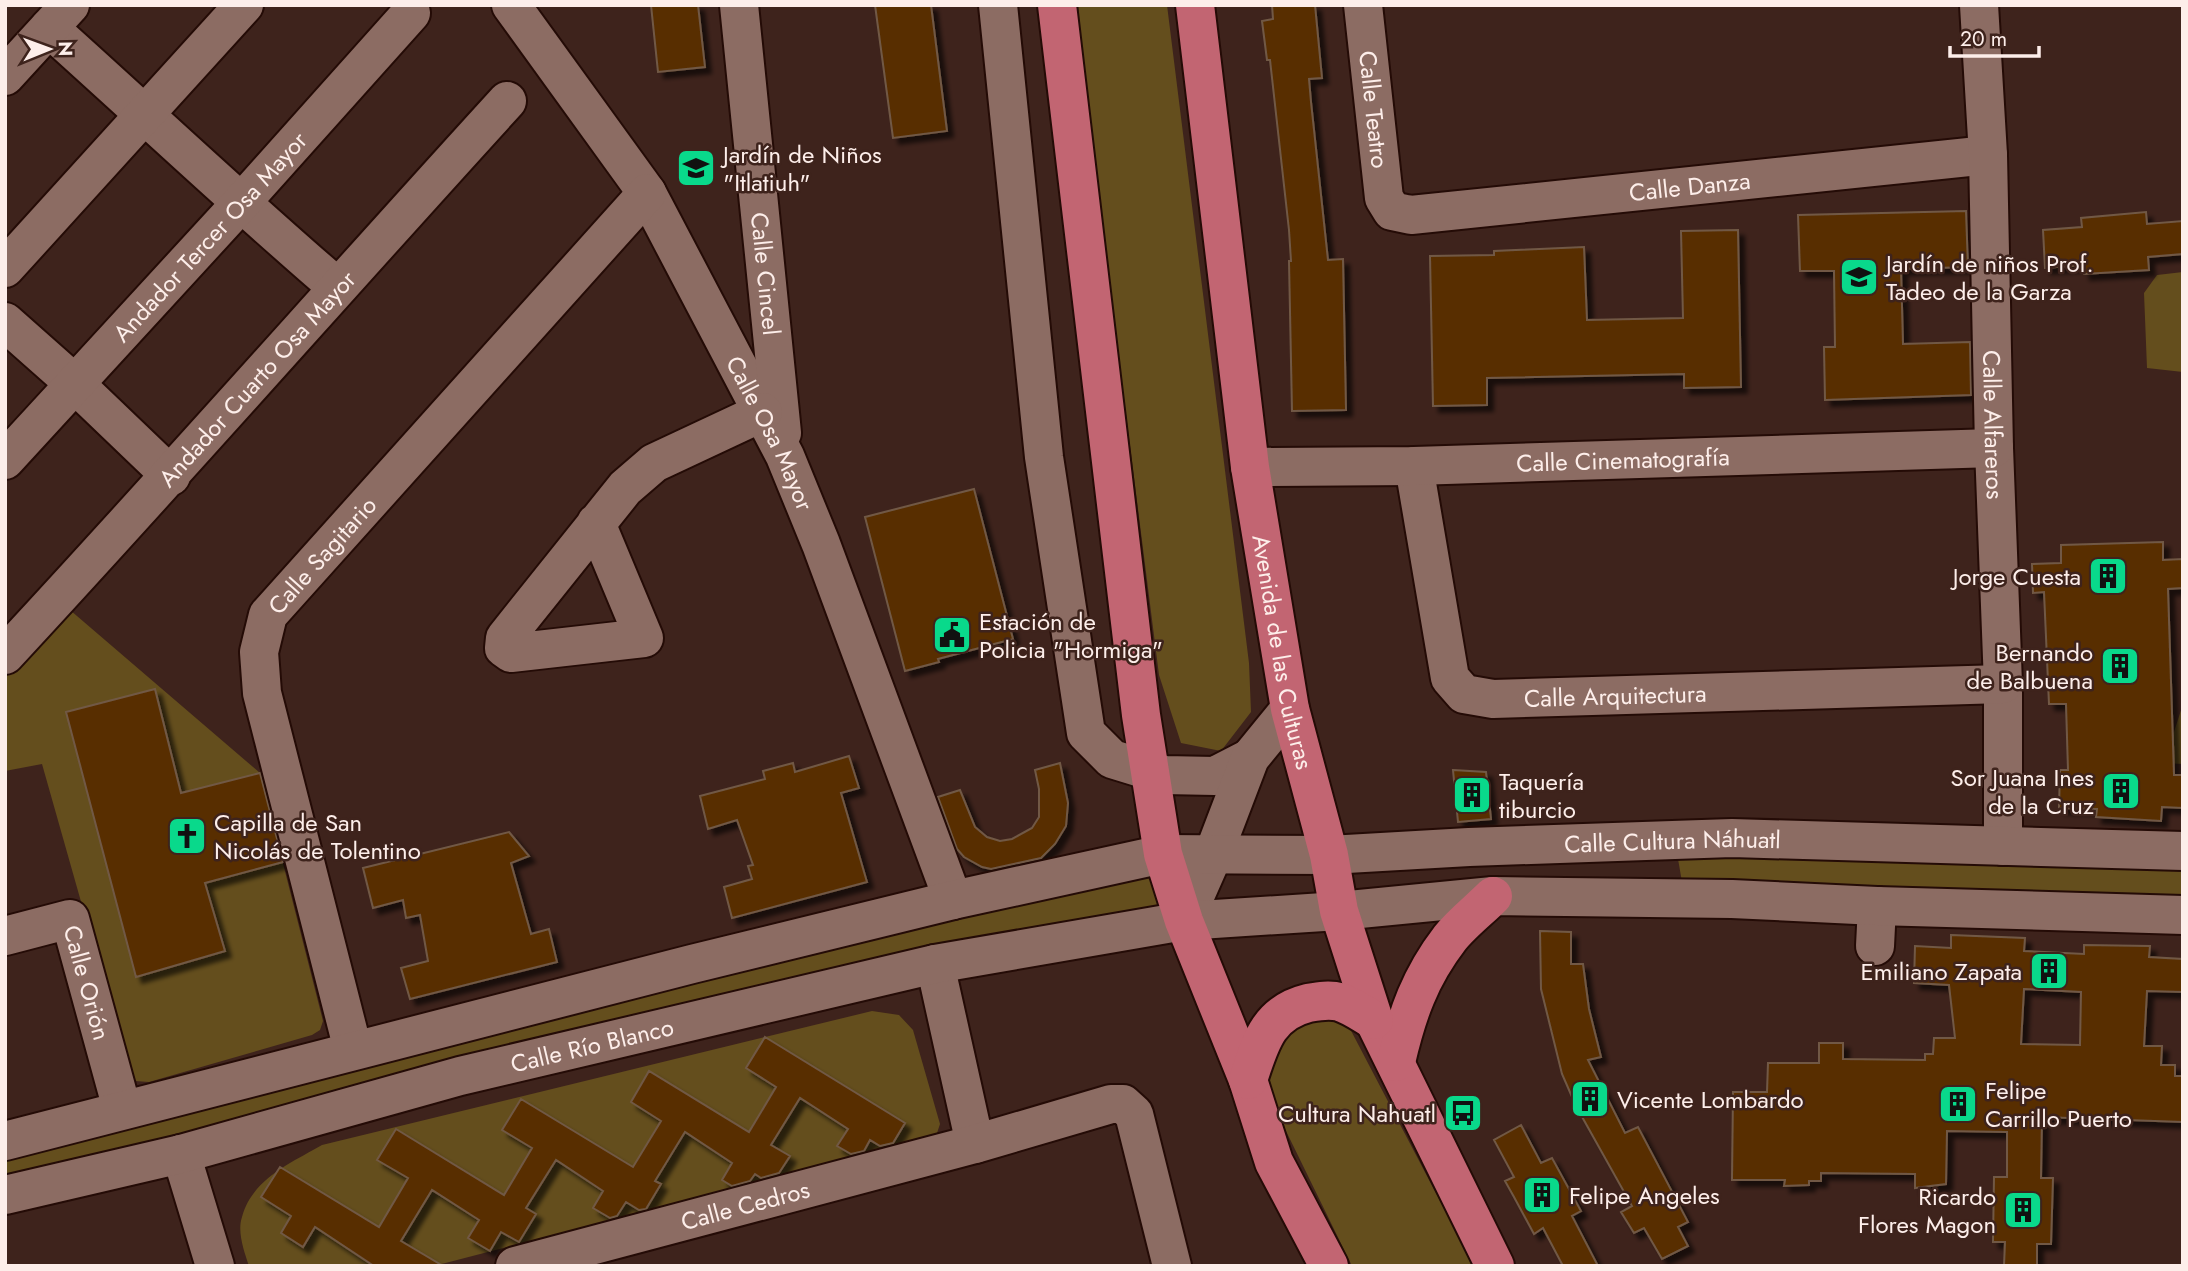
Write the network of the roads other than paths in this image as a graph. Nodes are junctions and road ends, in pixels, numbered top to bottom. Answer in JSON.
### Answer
{"nodes":[{"id":1,"x":244,"y":5,"type":"edge"},
{"id":2,"x":511,"y":5,"type":"edge"},
{"id":3,"x":739,"y":5,"type":"edge"},
{"id":4,"x":998,"y":5,"type":"edge"},
{"id":5,"x":1057,"y":5,"type":"edge"},
{"id":6,"x":1195,"y":5,"type":"edge"},
{"id":7,"x":1363,"y":5,"type":"edge"},
{"id":8,"x":1979,"y":5,"type":"edge"},
{"id":9,"x":411,"y":13,"type":"dead end"},
{"id":10,"x":59,"y":16,"type":"edge"},
{"id":11,"x":5,"y":76,"type":"edge"},
{"id":12,"x":507,"y":101,"type":"dead end"},
{"id":13,"x":146,"y":114,"type":"junction"},
{"id":14,"x":1988,"y":155,"type":"junction"},
{"id":15,"x":647,"y":193,"type":"junction"},
{"id":16,"x":240,"y":204,"type":"junction"},
{"id":17,"x":1392,"y":211,"type":"joint"},
{"id":18,"x":5,"y":268,"type":"edge"},
{"id":19,"x":337,"y":287,"type":"junction"},
{"id":20,"x":5,"y":322,"type":"edge"},
{"id":21,"x":75,"y":384,"type":"junction"},
{"id":22,"x":763,"y":412,"type":"junction"},
{"id":23,"x":1994,"y":448,"type":"junction"},
{"id":24,"x":785,"y":456,"type":"junction"},
{"id":25,"x":5,"y":460,"type":"edge"},
{"id":26,"x":1414,"y":466,"type":"junction"},
{"id":27,"x":1250,"y":467,"type":"junction"},
{"id":28,"x":171,"y":476,"type":"junction"},
{"id":29,"x":596,"y":523,"type":"dead end"},
{"id":30,"x":5,"y":655,"type":"edge"},
{"id":31,"x":2003,"y":684,"type":"junction"},
{"id":32,"x":1290,"y":709,"type":"junction"},
{"id":33,"x":1250,"y":758,"type":"junction"},
{"id":34,"x":1152,"y":773,"type":"junction"},
{"id":35,"x":2003,"y":846,"type":"junction"},
{"id":36,"x":2183,"y":851,"type":"edge"},
{"id":37,"x":1163,"y":855,"type":"junction"},
{"id":38,"x":1213,"y":855,"type":"junction"},
{"id":39,"x":1329,"y":855,"type":"junction"},
{"id":40,"x":1493,"y":896,"type":"junction"},
{"id":41,"x":953,"y":900,"type":"junction"},
{"id":42,"x":1877,"y":906,"type":"junction"},
{"id":43,"x":1339,"y":911,"type":"junction"},
{"id":44,"x":2183,"y":915,"type":"edge"},
{"id":45,"x":1184,"y":921,"type":"junction"},
{"id":46,"x":5,"y":936,"type":"edge"},
{"id":47,"x":1875,"y":946,"type":"dead end"},
{"id":48,"x":935,"y":964,"type":"junction"},
{"id":49,"x":1374,"y":1020,"type":"junction"},
{"id":50,"x":353,"y":1050,"type":"junction"},
{"id":51,"x":1396,"y":1062,"type":"junction"},
{"id":52,"x":1248,"y":1080,"type":"junction"},
{"id":53,"x":122,"y":1109,"type":"junction"},
{"id":54,"x":7,"y":1141,"type":"edge"},
{"id":55,"x":975,"y":1144,"type":"junction"},
{"id":56,"x":181,"y":1154,"type":"junction"},
{"id":57,"x":12,"y":1193,"type":"edge"},
{"id":58,"x":215,"y":1266,"type":"edge"},
{"id":59,"x":515,"y":1266,"type":"edge"},
{"id":60,"x":1172,"y":1266,"type":"edge"},
{"id":61,"x":1329,"y":1266,"type":"edge"},
{"id":62,"x":1496,"y":1266,"type":"edge"}],
"edges":[{"from":1,"to":13,"type":"street"},
{"from":2,"to":15,"type":"street","name":"Calle Osa Mayor"},
{"from":3,"to":24,"type":"street","name":"Calle Cincel"},
{"from":4,"to":34,"type":"street"},
{"from":5,"to":34,"type":"main road"},
{"from":6,"to":27,"type":"main road","name":"Avenida de las Culturas"},
{"from":7,"to":17,"type":"street","name":"Calle Teatro"},
{"from":8,"to":14,"type":"street","name":"Calle Alfareros"},
{"from":9,"to":16,"type":"street","name":"Andador Tercer Osa Mayor"},
{"from":10,"to":11,"type":"street"},
{"from":10,"to":13,"type":"street"},
{"from":12,"to":19,"type":"street","name":"Andador Cuarto Osa Mayor"},
{"from":13,"to":16,"type":"street"},
{"from":13,"to":18,"type":"street"},
{"from":14,"to":17,"type":"street","name":"Calle Danza"},
{"from":14,"to":23,"type":"street","name":"Calle Alfareros"},
{"from":15,"to":22,"type":"street","name":"Calle Osa Mayor"},
{"from":15,"to":50,"type":"street","name":"Calle Sagitario"},
{"from":16,"to":19,"type":"street"},
{"from":16,"to":21,"type":"street","name":"Andador Tercer Osa Mayor"},
{"from":19,"to":28,"type":"street","name":"Andador Cuarto Osa Mayor"},
{"from":20,"to":21,"type":"street"},
{"from":21,"to":25,"type":"street","name":"Andador Tercer Osa Mayor"},
{"from":21,"to":28,"type":"street"},
{"from":22,"to":24,"type":"street","name":"Calle Osa Mayor"},
{"from":22,"to":29,"type":"street"},
{"from":23,"to":26,"type":"street","name":"Calle Cinematografía"},
{"from":23,"to":31,"type":"street","name":"Calle Alfareros"},
{"from":24,"to":41,"type":"street","name":"Calle Osa Mayor"},
{"from":26,"to":27,"type":"street","name":"Calle Cinematografía"},
{"from":26,"to":31,"type":"street","name":"Calle Arquitectura"},
{"from":27,"to":32,"type":"main road","name":"Avenida de las Culturas"},
{"from":28,"to":30,"type":"street","name":"Andador Cuarto Osa Mayor"},
{"from":31,"to":35,"type":"street","name":"Calle Alfareros"},
{"from":32,"to":33,"type":"street"},
{"from":32,"to":39,"type":"main road","name":"Avenida de las Culturas"},
{"from":33,"to":34,"type":"street"},
{"from":33,"to":38,"type":"street"},
{"from":34,"to":37,"type":"main road"},
{"from":35,"to":36,"type":"street","name":"Calle Cultura Náhuatl"},
{"from":35,"to":39,"type":"street","name":"Calle Cultura Náhuatl"},
{"from":37,"to":38,"type":"street","name":"Calle Cultura Náhuatl"},
{"from":37,"to":41,"type":"street"},
{"from":37,"to":45,"type":"main road"},
{"from":38,"to":39,"type":"street","name":"Calle Cultura Náhuatl"},
{"from":38,"to":45,"type":"street"},
{"from":39,"to":43,"type":"main road","name":"Avenida de las Culturas"},
{"from":40,"to":42,"type":"street"},
{"from":40,"to":43,"type":"street"},
{"from":40,"to":51,"type":"main road"},
{"from":41,"to":50,"type":"street"},
{"from":42,"to":44,"type":"street"},
{"from":42,"to":47,"type":"street"},
{"from":43,"to":45,"type":"street"},
{"from":43,"to":49,"type":"main road","name":"Avenida de las Culturas"},
{"from":45,"to":48,"type":"street","name":"Calle Río Blanco"},
{"from":45,"to":52,"type":"main road"},
{"from":46,"to":53,"type":"street","name":"Calle Orión"},
{"from":48,"to":55,"type":"street"},
{"from":48,"to":56,"type":"street","name":"Calle Río Blanco"},
{"from":49,"to":51,"type":"main road","name":"Avenida de las Culturas"},
{"from":49,"to":52,"type":"main road"},
{"from":50,"to":53,"type":"street"},
{"from":51,"to":62,"type":"main road","name":"Avenida de las Culturas"},
{"from":52,"to":61,"type":"main road"},
{"from":53,"to":54,"type":"street"},
{"from":54,"to":57,"type":"street"},
{"from":55,"to":59,"type":"street","name":"Calle Cedros"},
{"from":55,"to":60,"type":"street","name":"Calle Cedros"},
{"from":56,"to":57,"type":"street","name":"Calle Río Blanco"},
{"from":56,"to":58,"type":"street"}]}
